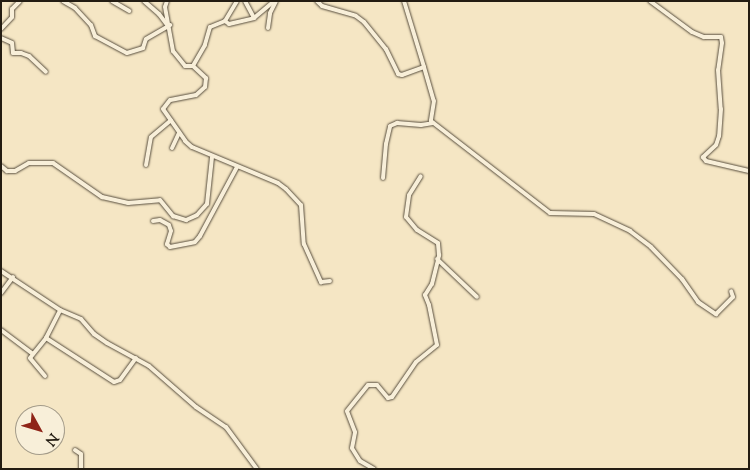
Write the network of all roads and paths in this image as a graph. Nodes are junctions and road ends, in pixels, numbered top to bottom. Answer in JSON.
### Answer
{"nodes":[{"id":1,"x":20,"y":1,"type":"edge"},
{"id":2,"x":64,"y":1,"type":"edge"},
{"id":3,"x":112,"y":1,"type":"edge"},
{"id":4,"x":144,"y":1,"type":"edge"},
{"id":5,"x":167,"y":1,"type":"edge"},
{"id":6,"x":237,"y":1,"type":"edge"},
{"id":7,"x":245,"y":1,"type":"edge"},
{"id":8,"x":275,"y":1,"type":"edge"},
{"id":9,"x":317,"y":1,"type":"edge"},
{"id":10,"x":404,"y":1,"type":"edge"},
{"id":11,"x":650,"y":1,"type":"edge"},
{"id":12,"x":129,"y":11,"type":"dead end"},
{"id":13,"x":254,"y":18,"type":"junction"},
{"id":14,"x":225,"y":21,"type":"junction"},
{"id":15,"x":169,"y":26,"type":"junction"},
{"id":16,"x":268,"y":28,"type":"dead end"},
{"id":17,"x":1,"y":29,"type":"edge"},
{"id":18,"x":1,"y":38,"type":"edge"},
{"id":19,"x":193,"y":66,"type":"junction"},
{"id":20,"x":424,"y":67,"type":"junction"},
{"id":21,"x":46,"y":72,"type":"dead end"},
{"id":22,"x":171,"y":120,"type":"junction"},
{"id":23,"x":433,"y":123,"type":"junction"},
{"id":24,"x":179,"y":132,"type":"junction"},
{"id":25,"x":172,"y":148,"type":"dead end"},
{"id":26,"x":212,"y":157,"type":"junction"},
{"id":27,"x":146,"y":165,"type":"dead end"},
{"id":28,"x":1,"y":166,"type":"edge"},
{"id":29,"x":237,"y":167,"type":"junction"},
{"id":30,"x":749,"y":171,"type":"edge"},
{"id":31,"x":421,"y":176,"type":"dead end"},
{"id":32,"x":383,"y":178,"type":"dead end"},
{"id":33,"x":168,"y":212,"type":"junction"},
{"id":34,"x":160,"y":220,"type":"junction"},
{"id":35,"x":153,"y":221,"type":"dead end"},
{"id":36,"x":437,"y":259,"type":"junction"},
{"id":37,"x":1,"y":271,"type":"edge"},
{"id":38,"x":13,"y":277,"type":"junction"},
{"id":39,"x":330,"y":281,"type":"dead end"},
{"id":40,"x":731,"y":291,"type":"dead end"},
{"id":41,"x":1,"y":293,"type":"edge"},
{"id":42,"x":476,"y":296,"type":"dead end"},
{"id":43,"x":60,"y":310,"type":"junction"},
{"id":44,"x":1,"y":330,"type":"edge"},
{"id":45,"x":46,"y":338,"type":"junction"},
{"id":46,"x":32,"y":354,"type":"junction"},
{"id":47,"x":136,"y":358,"type":"junction"},
{"id":48,"x":45,"y":376,"type":"dead end"},
{"id":49,"x":75,"y":450,"type":"dead end"},
{"id":50,"x":81,"y":469,"type":"edge"},
{"id":51,"x":257,"y":469,"type":"edge"},
{"id":52,"x":374,"y":469,"type":"edge"}],
"edges":[{"from":1,"to":17,"type":"street"},
{"from":2,"to":15,"type":"street"},
{"from":3,"to":12,"type":"street"},
{"from":4,"to":15,"type":"street"},
{"from":5,"to":15,"type":"street"},
{"from":6,"to":14,"type":"street"},
{"from":7,"to":13,"type":"street"},
{"from":8,"to":13,"type":"street"},
{"from":8,"to":16,"type":"street"},
{"from":9,"to":20,"type":"street"},
{"from":10,"to":20,"type":"street"},
{"from":11,"to":30,"type":"street"},
{"from":13,"to":14,"type":"street"},
{"from":14,"to":19,"type":"street"},
{"from":15,"to":19,"type":"street"},
{"from":18,"to":21,"type":"street"},
{"from":19,"to":22,"type":"street"},
{"from":20,"to":23,"type":"street"},
{"from":22,"to":24,"type":"street"},
{"from":22,"to":27,"type":"street"},
{"from":23,"to":32,"type":"street"},
{"from":23,"to":40,"type":"street"},
{"from":24,"to":25,"type":"street"},
{"from":24,"to":26,"type":"street"},
{"from":26,"to":29,"type":"street"},
{"from":26,"to":33,"type":"street"},
{"from":28,"to":33,"type":"street"},
{"from":29,"to":34,"type":"street"},
{"from":29,"to":39,"type":"street"},
{"from":31,"to":36,"type":"street"},
{"from":33,"to":34,"type":"street"},
{"from":34,"to":35,"type":"street"},
{"from":36,"to":42,"type":"street"},
{"from":36,"to":52,"type":"street"},
{"from":37,"to":38,"type":"street"},
{"from":38,"to":41,"type":"street"},
{"from":38,"to":43,"type":"street"},
{"from":43,"to":45,"type":"street"},
{"from":43,"to":47,"type":"street"},
{"from":44,"to":46,"type":"street"},
{"from":45,"to":46,"type":"street"},
{"from":45,"to":47,"type":"street"},
{"from":46,"to":48,"type":"street"},
{"from":47,"to":51,"type":"street"},
{"from":49,"to":50,"type":"street"}]}
